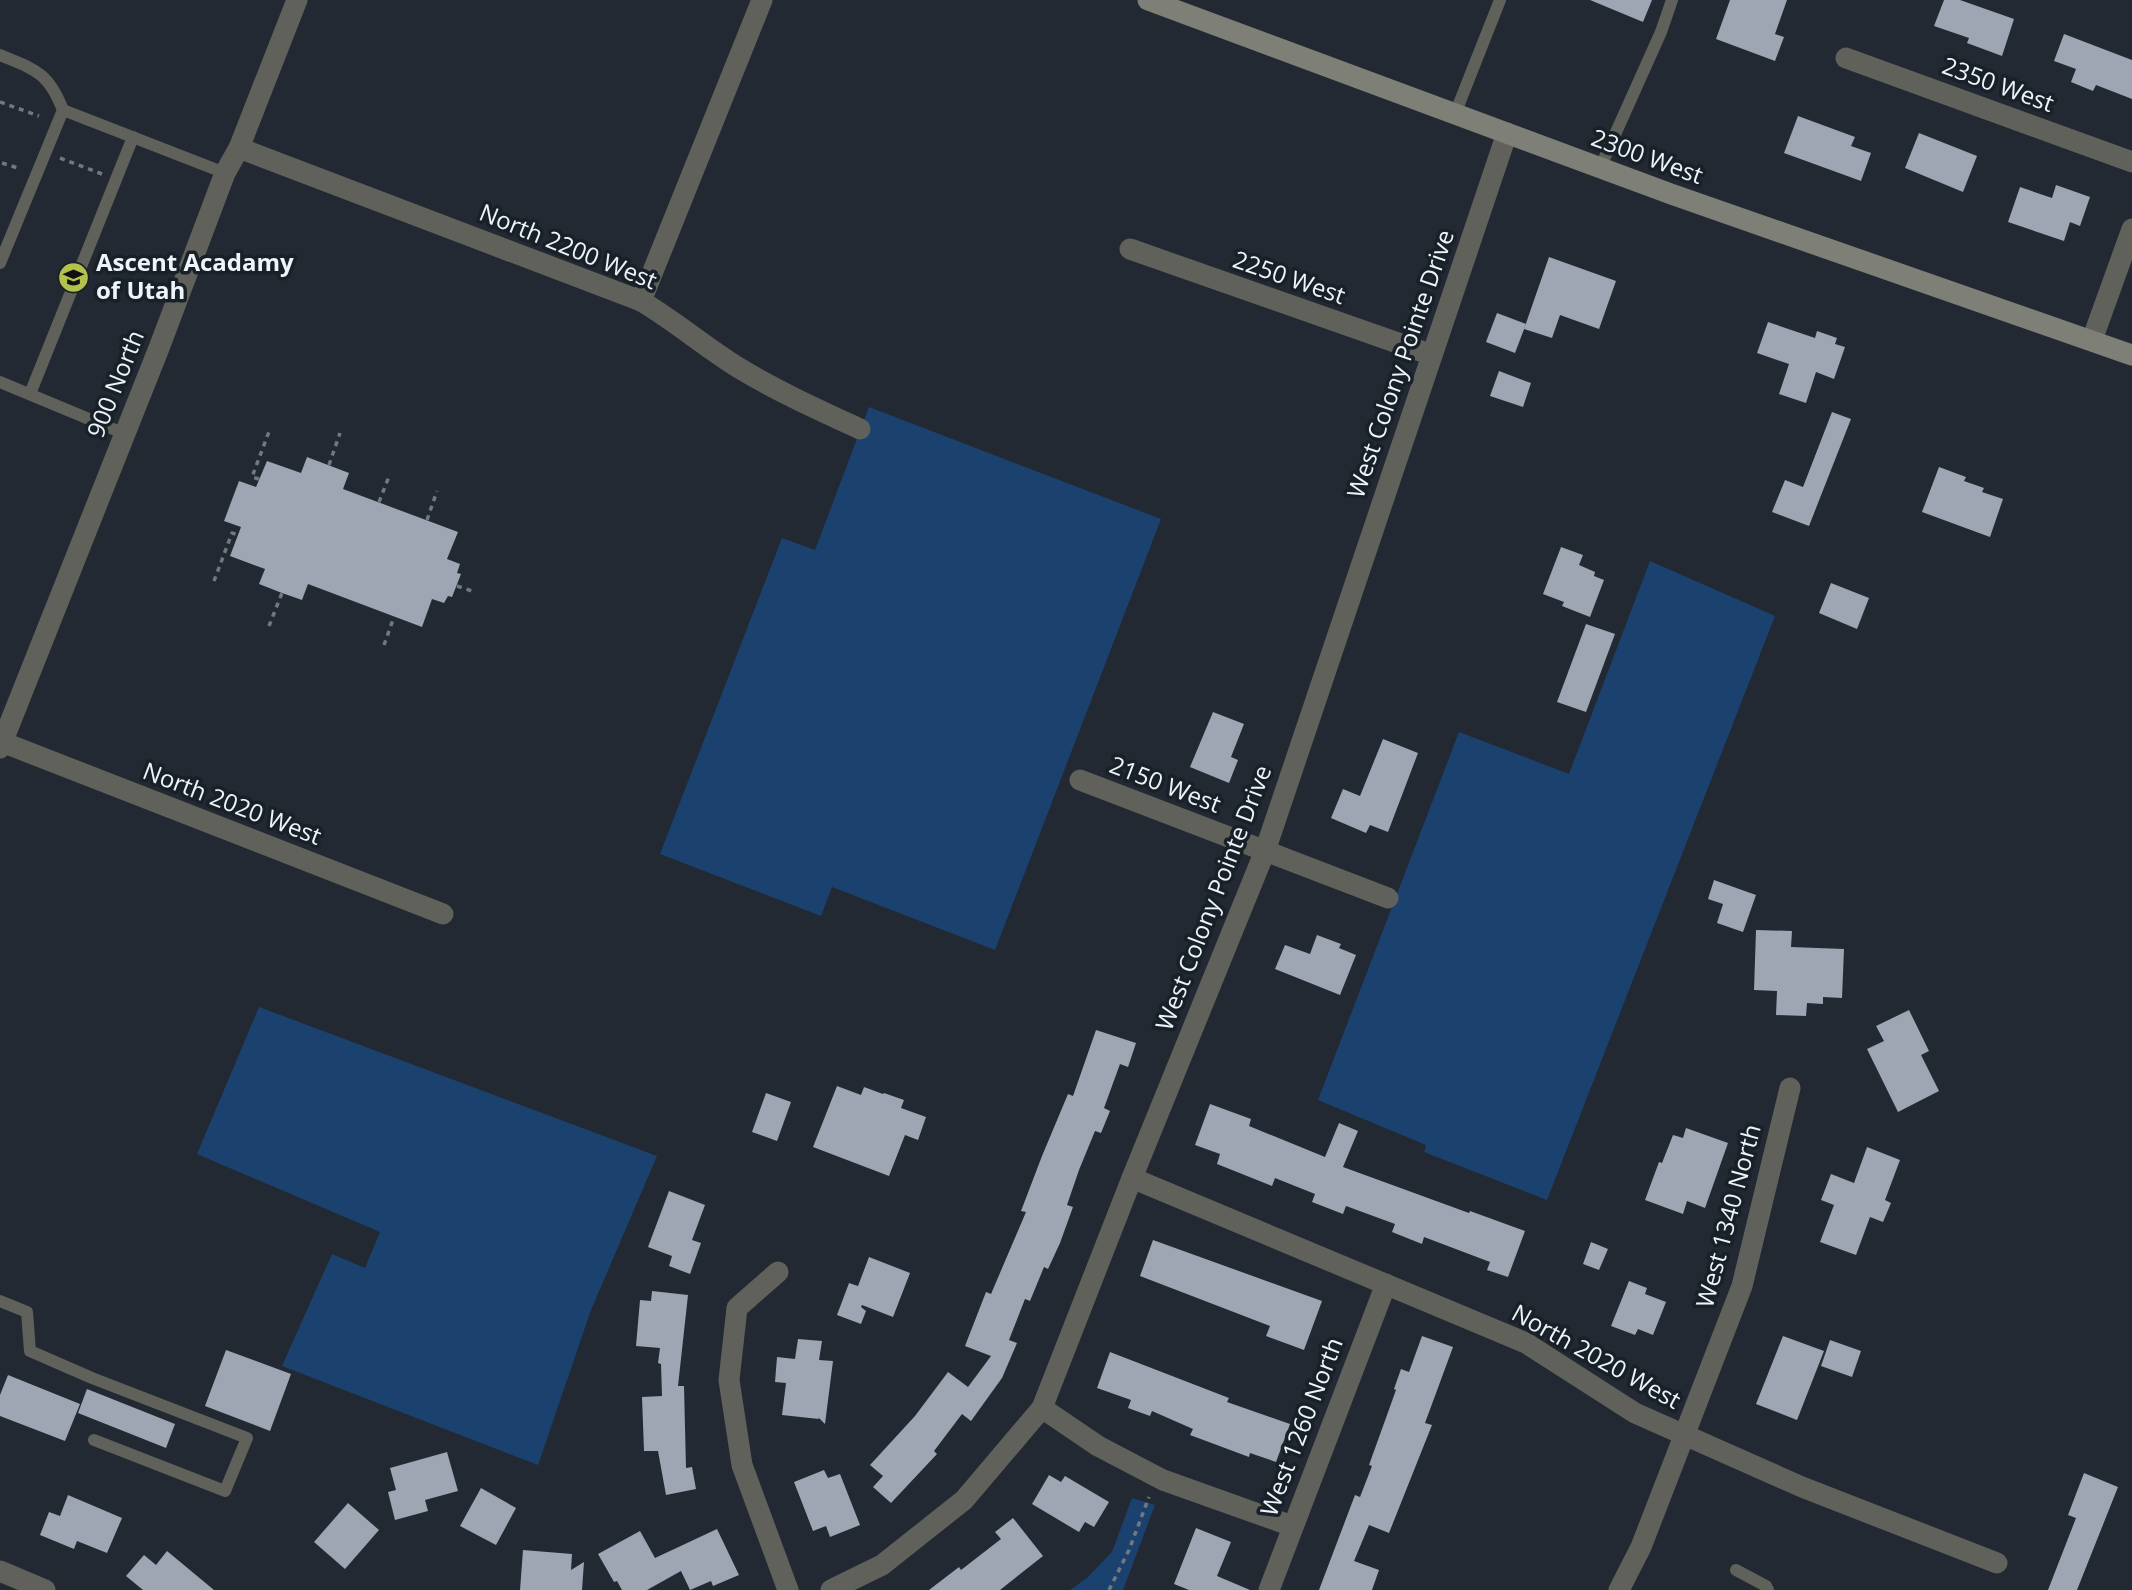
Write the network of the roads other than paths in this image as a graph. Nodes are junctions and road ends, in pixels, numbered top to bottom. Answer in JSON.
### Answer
{"nodes":[{"id":1,"x":297,"y":0,"type":"edge"},
{"id":2,"x":762,"y":0,"type":"edge"},
{"id":3,"x":1148,"y":0,"type":"edge"},
{"id":4,"x":1500,"y":0,"type":"edge"},
{"id":5,"x":1672,"y":0,"type":"edge"},
{"id":6,"x":0,"y":55,"type":"edge"},
{"id":7,"x":1846,"y":58,"type":"dead end"},
{"id":8,"x":63,"y":110,"type":"junction"},
{"id":9,"x":1455,"y":114,"type":"junction"},
{"id":10,"x":1507,"y":133,"type":"junction"},
{"id":11,"x":133,"y":137,"type":"junction"},
{"id":12,"x":239,"y":148,"type":"junction"},
{"id":13,"x":2132,"y":162,"type":"edge"},
{"id":14,"x":1600,"y":168,"type":"junction"},
{"id":15,"x":225,"y":173,"type":"junction"},
{"id":16,"x":2132,"y":229,"type":"edge"},
{"id":17,"x":1130,"y":249,"type":"dead end"},
{"id":18,"x":0,"y":262,"type":"edge"},
{"id":19,"x":641,"y":301,"type":"junction"},
{"id":20,"x":2092,"y":340,"type":"junction"},
{"id":21,"x":1432,"y":355,"type":"junction"},
{"id":22,"x":2132,"y":355,"type":"edge"},
{"id":23,"x":0,"y":382,"type":"edge"},
{"id":24,"x":30,"y":394,"type":"junction"},
{"id":25,"x":860,"y":429,"type":"dead end"},
{"id":26,"x":125,"y":434,"type":"junction"},
{"id":27,"x":1,"y":745,"type":"edge"},
{"id":28,"x":1080,"y":780,"type":"dead end"},
{"id":29,"x":1265,"y":851,"type":"junction"},
{"id":30,"x":1388,"y":898,"type":"dead end"},
{"id":31,"x":443,"y":914,"type":"dead end"},
{"id":32,"x":1790,"y":1088,"type":"dead end"},
{"id":33,"x":1132,"y":1178,"type":"junction"},
{"id":34,"x":778,"y":1272,"type":"dead end"},
{"id":35,"x":1386,"y":1283,"type":"junction"},
{"id":36,"x":0,"y":1301,"type":"edge"},
{"id":37,"x":1042,"y":1408,"type":"junction"},
{"id":38,"x":1684,"y":1435,"type":"junction"},
{"id":39,"x":93,"y":1440,"type":"dead end"},
{"id":40,"x":1292,"y":1526,"type":"junction"},
{"id":41,"x":1997,"y":1563,"type":"dead end"},
{"id":42,"x":1736,"y":1570,"type":"dead end"},
{"id":43,"x":0,"y":1571,"type":"edge"},
{"id":44,"x":45,"y":1590,"type":"edge"},
{"id":45,"x":788,"y":1590,"type":"edge"},
{"id":46,"x":831,"y":1590,"type":"edge"},
{"id":47,"x":1269,"y":1590,"type":"edge"},
{"id":48,"x":1619,"y":1590,"type":"edge"},
{"id":49,"x":1768,"y":1590,"type":"edge"}],
"edges":[{"from":1,"to":12,"type":"street","name":"900 North"},
{"from":2,"to":19,"type":"street"},
{"from":3,"to":9,"type":"main road","name":"2300 West"},
{"from":4,"to":9,"type":"lane"},
{"from":5,"to":14,"type":"lane"},
{"from":6,"to":8,"type":"lane"},
{"from":7,"to":13,"type":"street","name":"2350 West"},
{"from":8,"to":11,"type":"lane"},
{"from":8,"to":18,"type":"lane"},
{"from":9,"to":10,"type":"main road","name":"2300 West"},
{"from":10,"to":14,"type":"main road","name":"2300 West"},
{"from":10,"to":21,"type":"street","name":"West Colony Pointe Drive"},
{"from":11,"to":15,"type":"lane"},
{"from":11,"to":24,"type":"lane"},
{"from":12,"to":15,"type":"street","name":"900 North"},
{"from":12,"to":19,"type":"street","name":"North 2200 West"},
{"from":14,"to":20,"type":"main road","name":"2300 West"},
{"from":15,"to":26,"type":"street","name":"900 North"},
{"from":16,"to":20,"type":"street"},
{"from":17,"to":21,"type":"street","name":"2250 West"},
{"from":19,"to":25,"type":"street","name":"North 2200 West"},
{"from":20,"to":22,"type":"main road","name":"2300 West"},
{"from":21,"to":29,"type":"street","name":"West Colony Pointe Drive"},
{"from":23,"to":24,"type":"lane"},
{"from":24,"to":26,"type":"lane"},
{"from":26,"to":27,"type":"street","name":"900 North"},
{"from":27,"to":31,"type":"street","name":"North 2020 West"},
{"from":28,"to":29,"type":"street","name":"2150 West"},
{"from":29,"to":30,"type":"street","name":"2150 West"},
{"from":29,"to":33,"type":"street","name":"West Colony Pointe Drive"},
{"from":32,"to":38,"type":"street","name":"West 1340 North"},
{"from":33,"to":35,"type":"street","name":"North 2020 West"},
{"from":33,"to":37,"type":"street","name":"West Colony Pointe Drive"},
{"from":34,"to":45,"type":"street"},
{"from":35,"to":38,"type":"street","name":"North 2020 West"},
{"from":35,"to":40,"type":"street","name":"West 1260 North"},
{"from":36,"to":39,"type":"lane"},
{"from":37,"to":40,"type":"street"},
{"from":37,"to":46,"type":"street","name":"West Colony Pointe Drive"},
{"from":38,"to":41,"type":"street","name":"North 2020 West"},
{"from":38,"to":48,"type":"street","name":"West 1340 North"},
{"from":40,"to":47,"type":"street","name":"West 1260 North"},
{"from":42,"to":49,"type":"lane"},
{"from":43,"to":44,"type":"street"}]}
